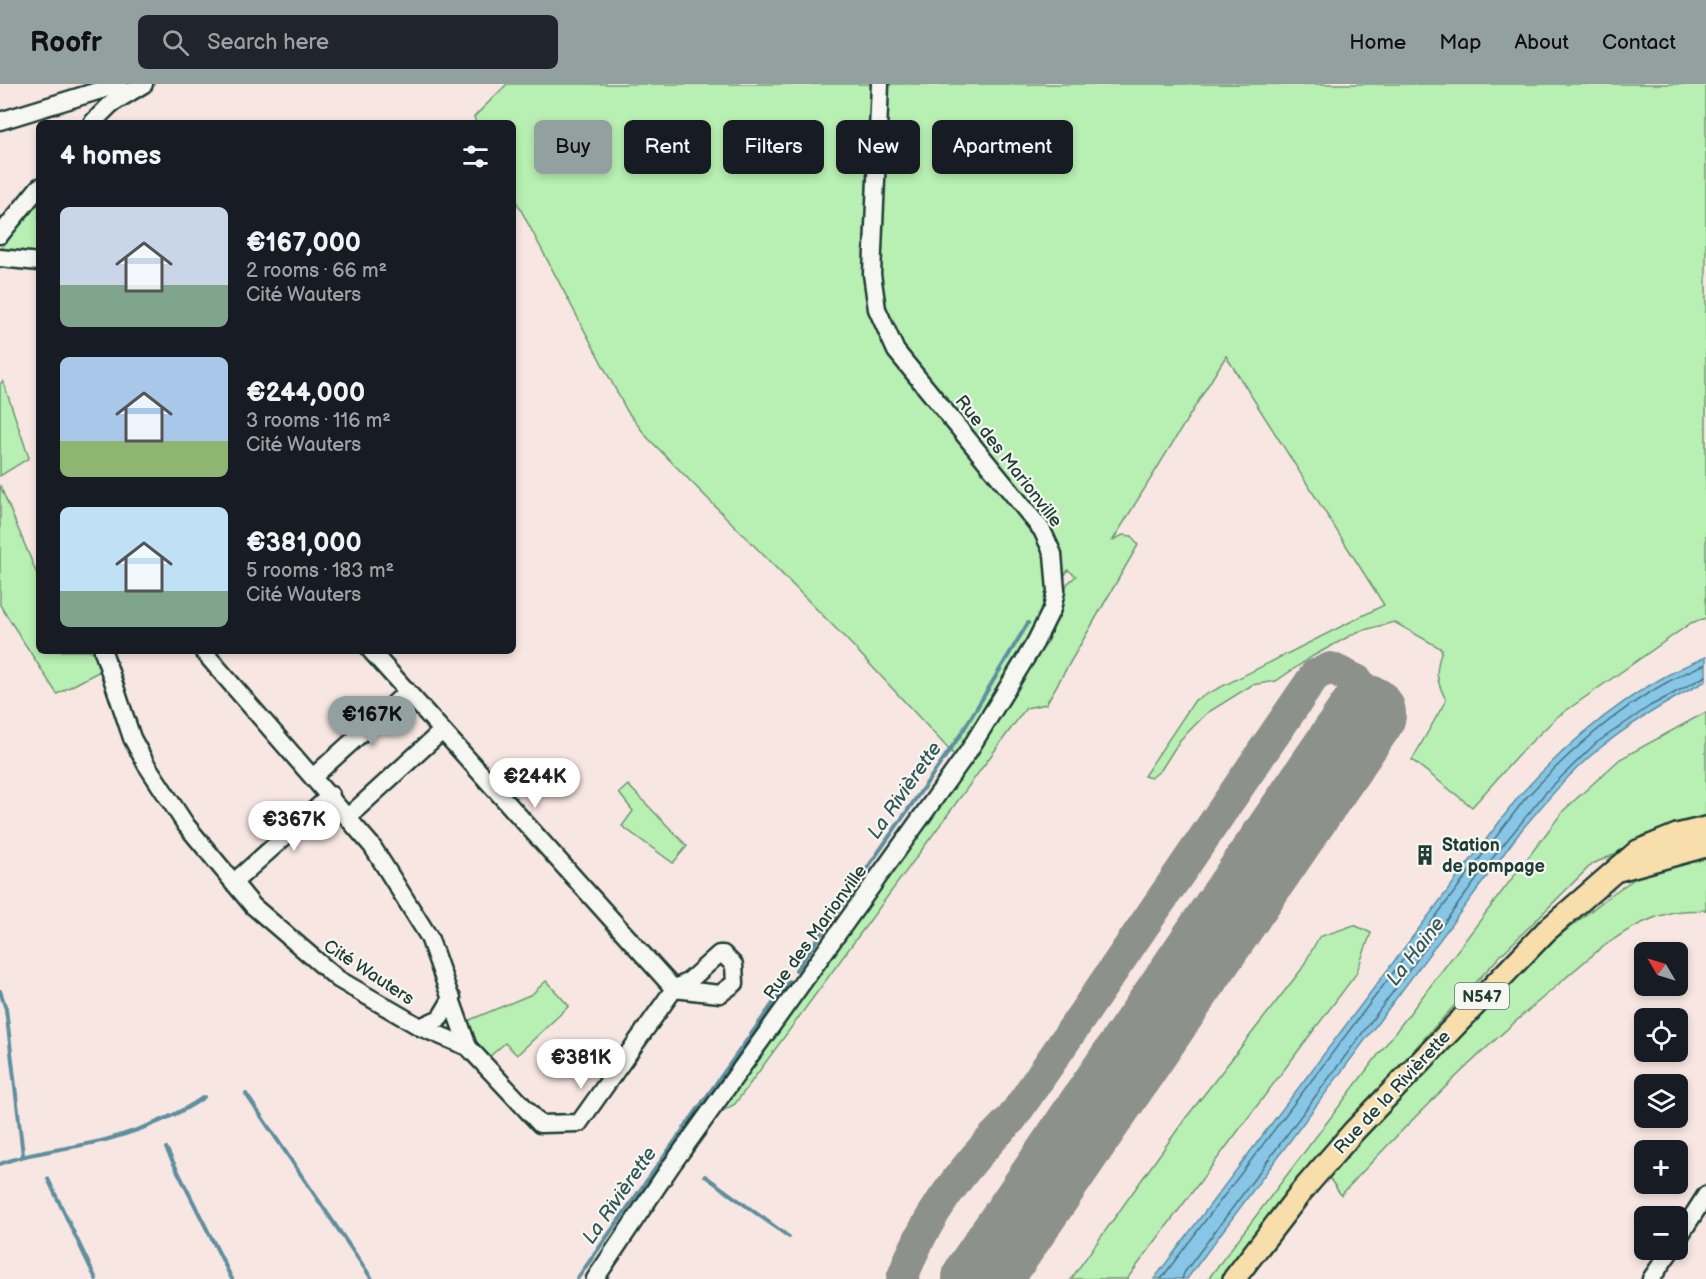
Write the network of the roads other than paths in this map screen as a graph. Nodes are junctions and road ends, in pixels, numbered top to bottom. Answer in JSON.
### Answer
{"nodes":[{"id":1,"x":144,"y":84,"type":"edge"},
{"id":2,"x":880,"y":84,"type":"edge"},
{"id":3,"x":128,"y":93,"type":"junction"},
{"id":4,"x":95,"y":120,"type":"edge"},
{"id":5,"x":0,"y":121,"type":"edge"},
{"id":6,"x":36,"y":191,"type":"edge"},
{"id":7,"x":0,"y":235,"type":"edge"},
{"id":8,"x":0,"y":258,"type":"edge"},
{"id":9,"x":36,"y":262,"type":"edge"},
{"id":10,"x":104,"y":654,"type":"edge"},
{"id":11,"x":206,"y":654,"type":"edge"},
{"id":12,"x":373,"y":654,"type":"edge"},
{"id":13,"x":407,"y":692,"type":"junction"},
{"id":14,"x":442,"y":731,"type":"junction"},
{"id":15,"x":314,"y":776,"type":"junction"},
{"id":16,"x":331,"y":795,"type":"junction"},
{"id":17,"x":349,"y":816,"type":"junction"},
{"id":18,"x":1706,"y":828,"type":"edge"},
{"id":19,"x":1706,"y":846,"type":"edge"},
{"id":20,"x":1619,"y":870,"type":"junction"},
{"id":21,"x":233,"y":883,"type":"junction"},
{"id":22,"x":452,"y":998,"type":"junction"},
{"id":23,"x":420,"y":1027,"type":"junction"},
{"id":24,"x":468,"y":1047,"type":"junction"},
{"id":25,"x":1706,"y":1195,"type":"edge"},
{"id":26,"x":1688,"y":1223,"type":"edge"},
{"id":27,"x":1664,"y":1260,"type":"edge"},
{"id":28,"x":595,"y":1279,"type":"edge"},
{"id":29,"x":1234,"y":1279,"type":"edge"},
{"id":30,"x":1651,"y":1279,"type":"edge"}],
"edges":[{"from":1,"to":3,"type":"street"},
{"from":2,"to":28,"type":"street","name":"Rue des Marionville"},
{"from":3,"to":4,"type":"street"},
{"from":3,"to":5,"type":"street"},
{"from":6,"to":7,"type":"street"},
{"from":8,"to":9,"type":"street"},
{"from":10,"to":21,"type":"street","name":"Cité Wauters"},
{"from":11,"to":15,"type":"street"},
{"from":12,"to":13,"type":"street","name":"Cité Wauters"},
{"from":13,"to":14,"type":"street","name":"Cité Wauters"},
{"from":13,"to":15,"type":"street"},
{"from":14,"to":17,"type":"street"},
{"from":14,"to":24,"type":"street","name":"Cité Wauters"},
{"from":15,"to":16,"type":"street"},
{"from":16,"to":17,"type":"street"},
{"from":16,"to":21,"type":"street"},
{"from":17,"to":22,"type":"street"},
{"from":18,"to":20,"type":"main road","number":"N547"},
{"from":19,"to":20,"type":"main road","number":"N547"},
{"from":20,"to":29,"type":"main road","name":"Rue de la Rivièrette","number":"N547"},
{"from":21,"to":23,"type":"street","name":"Cité Wauters"},
{"from":22,"to":23,"type":"street"},
{"from":22,"to":24,"type":"street"},
{"from":23,"to":24,"type":"street","name":"Cité Wauters"},
{"from":25,"to":26,"type":"street"},
{"from":27,"to":30,"type":"street"}]}
